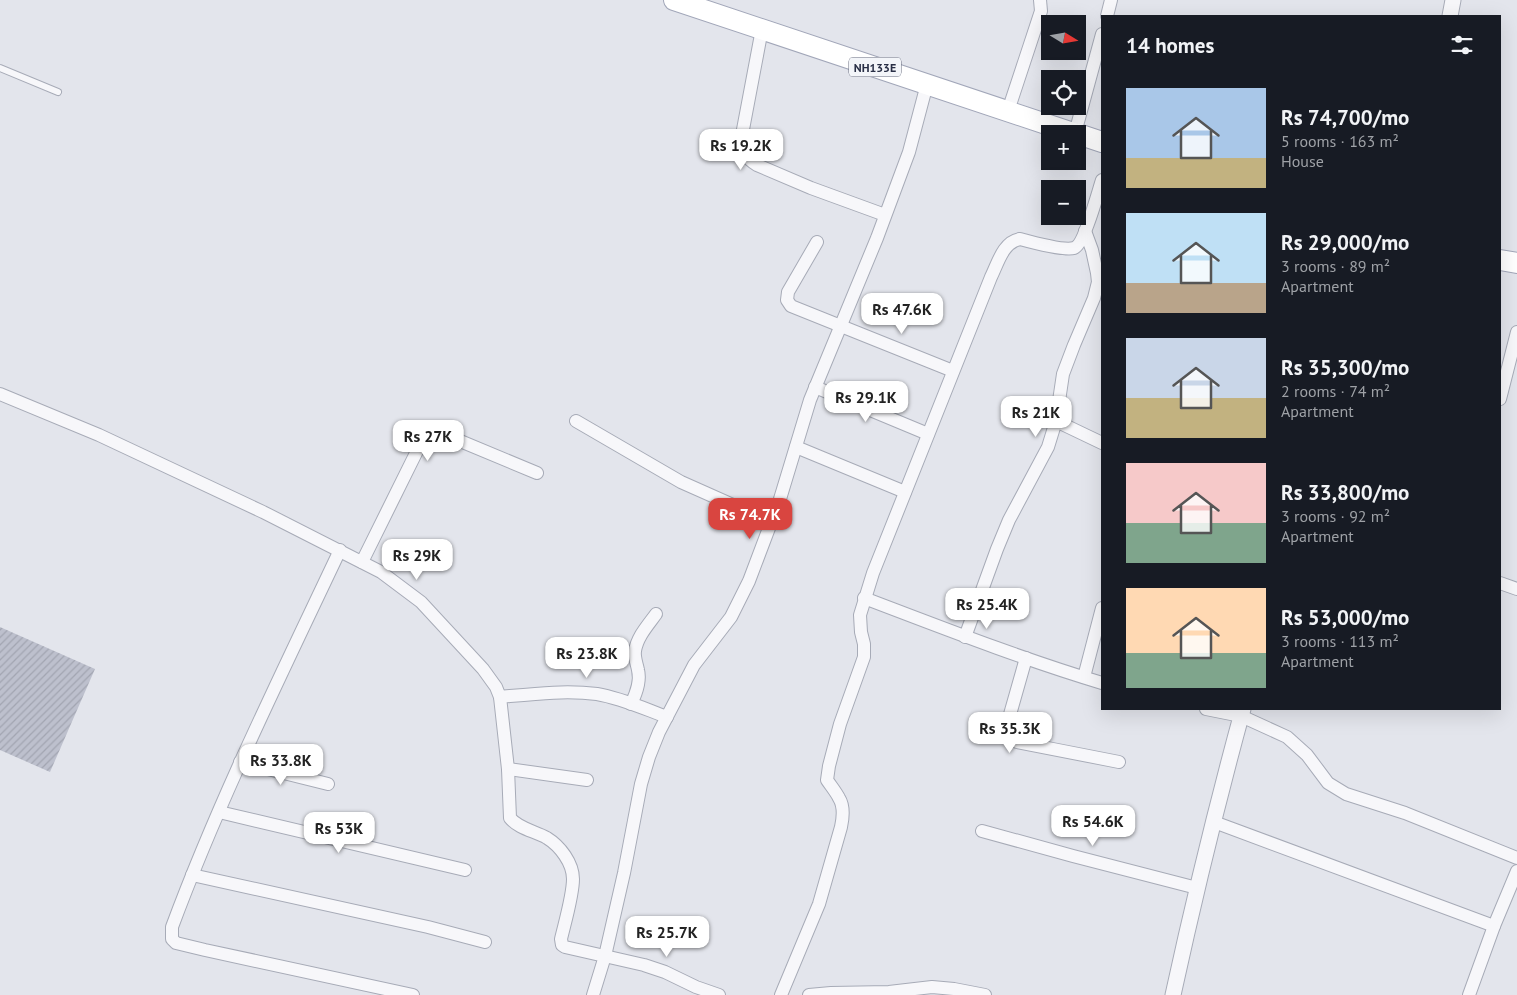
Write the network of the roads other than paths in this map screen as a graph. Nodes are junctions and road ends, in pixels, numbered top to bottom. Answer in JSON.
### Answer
{"nodes":[{"id":1,"x":674,"y":0,"type":"edge"},
{"id":2,"x":1040,"y":0,"type":"edge"},
{"id":3,"x":1111,"y":0,"type":"edge"},
{"id":4,"x":1452,"y":0,"type":"edge"},
{"id":5,"x":1107,"y":15,"type":"edge"},
{"id":6,"x":1450,"y":15,"type":"edge"},
{"id":7,"x":762,"y":29,"type":"junction"},
{"id":8,"x":1101,"y":38,"type":"edge"},
{"id":9,"x":0,"y":68,"type":"edge"},
{"id":10,"x":927,"y":84,"type":"junction"},
{"id":11,"x":58,"y":92,"type":"dead end"},
{"id":12,"x":1008,"y":111,"type":"junction"},
{"id":13,"x":1049,"y":125,"type":"edge"},
{"id":14,"x":1078,"y":125,"type":"edge"},
{"id":15,"x":1086,"y":137,"type":"edge"},
{"id":16,"x":1101,"y":142,"type":"edge"},
{"id":17,"x":1101,"y":183,"type":"edge"},
{"id":18,"x":885,"y":215,"type":"junction"},
{"id":19,"x":1085,"y":231,"type":"junction"},
{"id":20,"x":817,"y":242,"type":"dead end"},
{"id":21,"x":1501,"y":260,"type":"edge"},
{"id":22,"x":1517,"y":263,"type":"edge"},
{"id":23,"x":1099,"y":265,"type":"edge"},
{"id":24,"x":840,"y":326,"type":"junction"},
{"id":25,"x":1517,"y":332,"type":"edge"},
{"id":26,"x":953,"y":371,"type":"junction"},
{"id":27,"x":815,"y":387,"type":"junction"},
{"id":28,"x":0,"y":394,"type":"edge"},
{"id":29,"x":1501,"y":395,"type":"edge"},
{"id":30,"x":576,"y":421,"type":"dead end"},
{"id":31,"x":1056,"y":421,"type":"junction"},
{"id":32,"x":928,"y":434,"type":"junction"},
{"id":33,"x":1101,"y":443,"type":"edge"},
{"id":34,"x":796,"y":447,"type":"junction"},
{"id":35,"x":537,"y":473,"type":"dead end"},
{"id":36,"x":905,"y":492,"type":"junction"},
{"id":37,"x":771,"y":522,"type":"junction"},
{"id":38,"x":340,"y":550,"type":"junction"},
{"id":39,"x":362,"y":562,"type":"junction"},
{"id":40,"x":1501,"y":583,"type":"edge"},
{"id":41,"x":1517,"y":589,"type":"edge"},
{"id":42,"x":864,"y":598,"type":"junction"},
{"id":43,"x":1101,"y":612,"type":"edge"},
{"id":44,"x":656,"y":614,"type":"dead end"},
{"id":45,"x":965,"y":637,"type":"junction"},
{"id":46,"x":1026,"y":658,"type":"junction"},
{"id":47,"x":1084,"y":677,"type":"junction"},
{"id":48,"x":1101,"y":683,"type":"edge"},
{"id":49,"x":500,"y":697,"type":"junction"},
{"id":50,"x":631,"y":704,"type":"junction"},
{"id":51,"x":1218,"y":710,"type":"edge"},
{"id":52,"x":1242,"y":712,"type":"edge"},
{"id":53,"x":667,"y":717,"type":"junction"},
{"id":54,"x":240,"y":762,"type":"junction"},
{"id":55,"x":1119,"y":762,"type":"dead end"},
{"id":56,"x":508,"y":769,"type":"junction"},
{"id":57,"x":586,"y":780,"type":"dead end"},
{"id":58,"x":328,"y":784,"type":"dead end"},
{"id":59,"x":218,"y":812,"type":"junction"},
{"id":60,"x":1214,"y":822,"type":"junction"},
{"id":61,"x":982,"y":831,"type":"dead end"},
{"id":62,"x":1517,"y":858,"type":"edge"},
{"id":63,"x":465,"y":870,"type":"dead end"},
{"id":64,"x":1517,"y":871,"type":"edge"},
{"id":65,"x":192,"y":875,"type":"junction"},
{"id":66,"x":1197,"y":888,"type":"junction"},
{"id":67,"x":1494,"y":926,"type":"junction"},
{"id":68,"x":486,"y":942,"type":"dead end"},
{"id":69,"x":605,"y":956,"type":"junction"},
{"id":70,"x":412,"y":995,"type":"edge"},
{"id":71,"x":593,"y":995,"type":"edge"},
{"id":72,"x":719,"y":995,"type":"edge"},
{"id":73,"x":781,"y":995,"type":"edge"},
{"id":74,"x":809,"y":995,"type":"edge"},
{"id":75,"x":984,"y":995,"type":"edge"},
{"id":76,"x":1173,"y":995,"type":"edge"},
{"id":77,"x":1469,"y":995,"type":"edge"}],
"edges":[{"from":1,"to":7,"type":"main road","number":"NH133E"},
{"from":2,"to":12,"type":"street"},
{"from":3,"to":5,"type":"street"},
{"from":4,"to":6,"type":"street"},
{"from":7,"to":10,"type":"main road","number":"NH133E"},
{"from":7,"to":18,"type":"street"},
{"from":8,"to":14,"type":"street"},
{"from":9,"to":11,"type":"lane"},
{"from":10,"to":12,"type":"main road","number":"NH133E"},
{"from":10,"to":18,"type":"street"},
{"from":12,"to":13,"type":"main road","number":"NH133E"},
{"from":15,"to":16,"type":"main road","number":"NH133E"},
{"from":17,"to":19,"type":"street"},
{"from":18,"to":24,"type":"street"},
{"from":19,"to":23,"type":"street"},
{"from":19,"to":26,"type":"street"},
{"from":20,"to":24,"type":"street"},
{"from":21,"to":22,"type":"main road"},
{"from":23,"to":31,"type":"street"},
{"from":24,"to":26,"type":"street"},
{"from":24,"to":27,"type":"street"},
{"from":25,"to":29,"type":"street"},
{"from":26,"to":32,"type":"street"},
{"from":27,"to":32,"type":"street"},
{"from":27,"to":34,"type":"street"},
{"from":28,"to":38,"type":"street"},
{"from":30,"to":37,"type":"street"},
{"from":31,"to":33,"type":"street"},
{"from":31,"to":45,"type":"street"},
{"from":32,"to":36,"type":"street"},
{"from":34,"to":36,"type":"street"},
{"from":34,"to":37,"type":"street"},
{"from":35,"to":39,"type":"street"},
{"from":36,"to":42,"type":"street"},
{"from":37,"to":53,"type":"street"},
{"from":38,"to":39,"type":"street"},
{"from":38,"to":54,"type":"street"},
{"from":39,"to":49,"type":"street"},
{"from":40,"to":41,"type":"street"},
{"from":42,"to":45,"type":"street"},
{"from":42,"to":73,"type":"street"},
{"from":43,"to":47,"type":"street"},
{"from":44,"to":50,"type":"street"},
{"from":45,"to":46,"type":"street"},
{"from":46,"to":47,"type":"street"},
{"from":46,"to":55,"type":"street"},
{"from":47,"to":48,"type":"street"},
{"from":49,"to":50,"type":"street"},
{"from":49,"to":56,"type":"street"},
{"from":50,"to":53,"type":"street"},
{"from":51,"to":52,"type":"street"},
{"from":52,"to":60,"type":"street"},
{"from":52,"to":62,"type":"street"},
{"from":53,"to":69,"type":"street"},
{"from":54,"to":58,"type":"street"},
{"from":54,"to":59,"type":"street"},
{"from":56,"to":57,"type":"street"},
{"from":56,"to":69,"type":"street"},
{"from":59,"to":63,"type":"street"},
{"from":59,"to":65,"type":"street"},
{"from":60,"to":66,"type":"street"},
{"from":60,"to":67,"type":"street"},
{"from":61,"to":66,"type":"street"},
{"from":64,"to":67,"type":"street"},
{"from":65,"to":68,"type":"street"},
{"from":65,"to":70,"type":"street"},
{"from":66,"to":76,"type":"street"},
{"from":67,"to":77,"type":"street"},
{"from":69,"to":71,"type":"street"},
{"from":69,"to":72,"type":"street"},
{"from":74,"to":75,"type":"street"}]}
